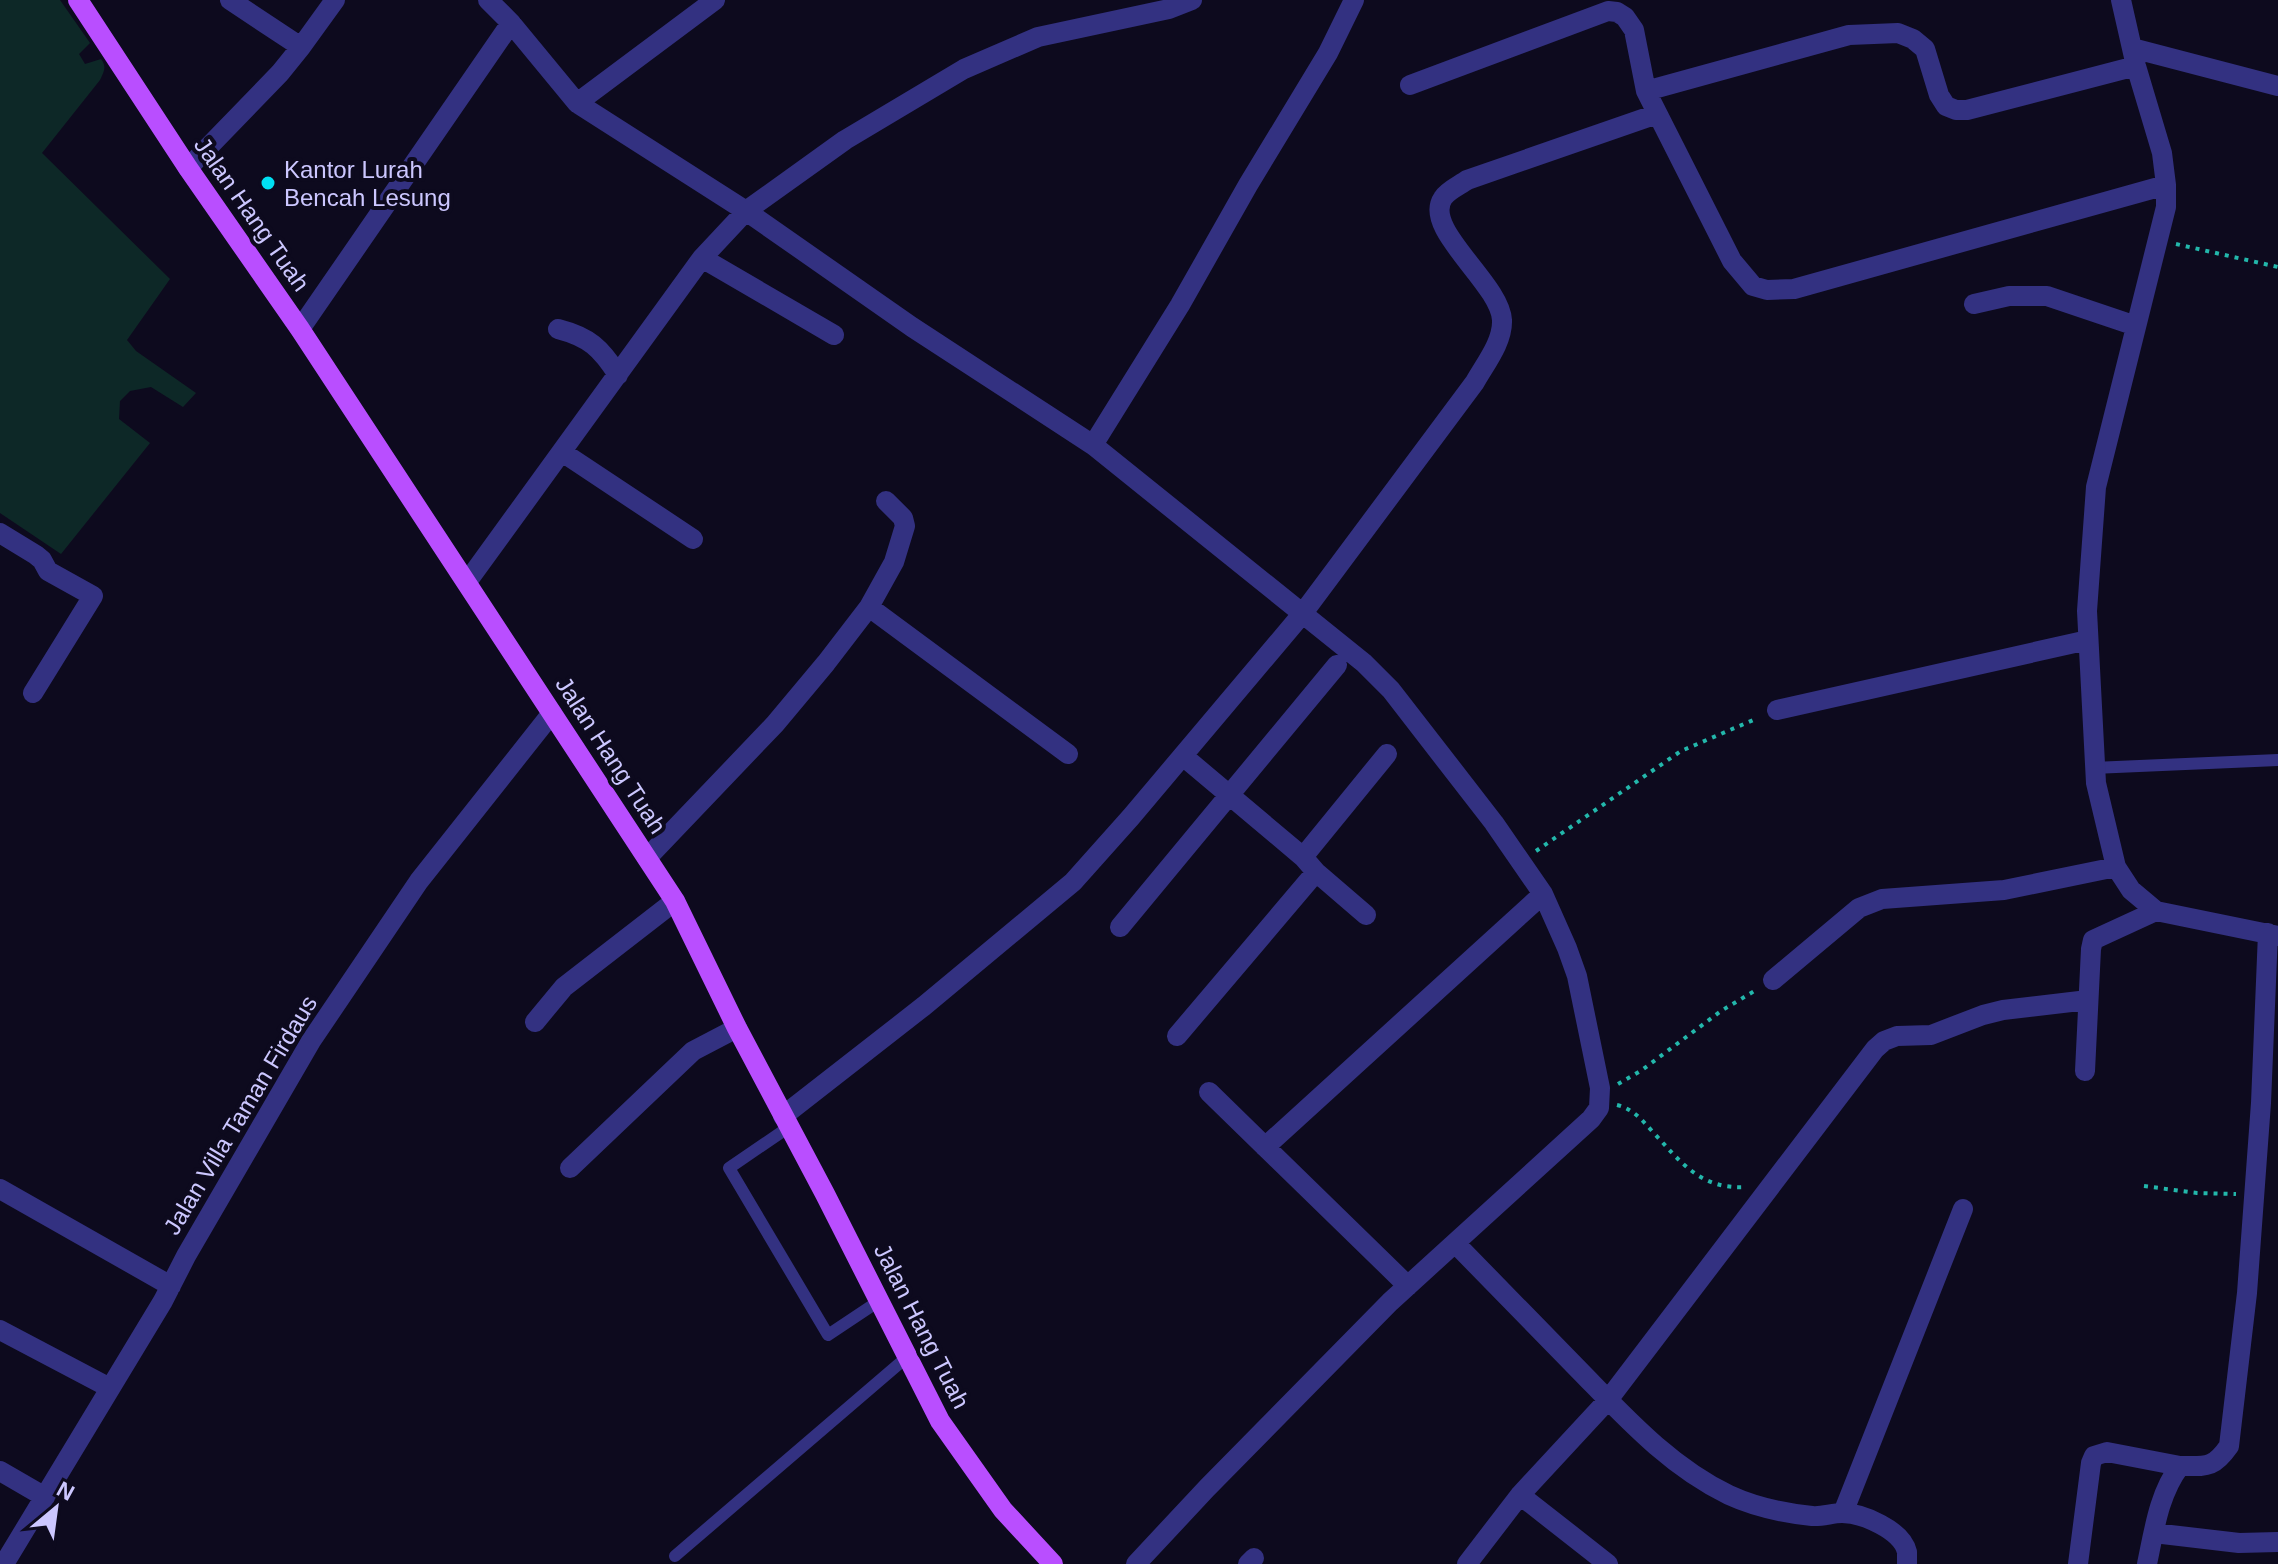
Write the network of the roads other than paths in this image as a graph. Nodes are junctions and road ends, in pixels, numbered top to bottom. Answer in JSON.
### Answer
{"nodes":[{"id":1,"x":78,"y":0,"type":"edge"},
{"id":2,"x":230,"y":0,"type":"edge"},
{"id":3,"x":335,"y":0,"type":"edge"},
{"id":4,"x":488,"y":0,"type":"edge"},
{"id":5,"x":715,"y":0,"type":"edge"},
{"id":6,"x":1192,"y":0,"type":"edge"},
{"id":7,"x":1354,"y":0,"type":"edge"},
{"id":8,"x":2121,"y":0,"type":"edge"},
{"id":9,"x":511,"y":23,"type":"junction"},
{"id":10,"x":301,"y":47,"type":"junction"},
{"id":11,"x":2134,"y":57,"type":"junction"},
{"id":12,"x":1410,"y":85,"type":"dead end"},
{"id":13,"x":2278,"y":86,"type":"edge"},
{"id":14,"x":1646,"y":91,"type":"junction"},
{"id":15,"x":577,"y":103,"type":"junction"},
{"id":16,"x":1657,"y":114,"type":"junction"},
{"id":17,"x":188,"y":168,"type":"junction"},
{"id":18,"x":2166,"y":185,"type":"junction"},
{"id":19,"x":746,"y":211,"type":"junction"},
{"id":20,"x":702,"y":258,"type":"junction"},
{"id":21,"x":1974,"y":304,"type":"dead end"},
{"id":22,"x":2136,"y":326,"type":"junction"},
{"id":23,"x":300,"y":329,"type":"junction"},
{"id":24,"x":558,"y":329,"type":"dead end"},
{"id":25,"x":834,"y":335,"type":"dead end"},
{"id":26,"x":618,"y":375,"type":"junction"},
{"id":27,"x":1093,"y":445,"type":"junction"},
{"id":28,"x":562,"y":452,"type":"junction"},
{"id":29,"x":886,"y":501,"type":"dead end"},
{"id":30,"x":0,"y":533,"type":"edge"},
{"id":31,"x":693,"y":539,"type":"dead end"},
{"id":32,"x":467,"y":582,"type":"junction"},
{"id":33,"x":869,"y":607,"type":"junction"},
{"id":34,"x":1303,"y":613,"type":"junction"},
{"id":35,"x":2088,"y":640,"type":"junction"},
{"id":36,"x":1337,"y":665,"type":"dead end"},
{"id":37,"x":33,"y":693,"type":"dead end"},
{"id":38,"x":1777,"y":710,"type":"road end"},
{"id":39,"x":552,"y":713,"type":"junction"},
{"id":40,"x":1068,"y":754,"type":"dead end"},
{"id":41,"x":1387,"y":754,"type":"dead end"},
{"id":42,"x":1183,"y":756,"type":"junction"},
{"id":43,"x":2278,"y":760,"type":"edge"},
{"id":44,"x":2093,"y":768,"type":"junction"},
{"id":45,"x":1229,"y":796,"type":"junction"},
{"id":46,"x":647,"y":858,"type":"junction"},
{"id":47,"x":1310,"y":864,"type":"junction"},
{"id":48,"x":2116,"y":867,"type":"junction"},
{"id":49,"x":1543,"y":894,"type":"junction"},
{"id":50,"x":675,"y":901,"type":"junction"},
{"id":51,"x":2156,"y":911,"type":"junction"},
{"id":52,"x":1366,"y":915,"type":"dead end"},
{"id":53,"x":1120,"y":927,"type":"dead end"},
{"id":54,"x":2273,"y":935,"type":"edge"},
{"id":55,"x":1773,"y":980,"type":"road end"},
{"id":56,"x":2088,"y":1000,"type":"junction"},
{"id":57,"x":535,"y":1022,"type":"dead end"},
{"id":58,"x":737,"y":1028,"type":"junction"},
{"id":59,"x":1177,"y":1036,"type":"dead end"},
{"id":60,"x":2085,"y":1071,"type":"dead end"},
{"id":61,"x":1209,"y":1092,"type":"dead end"},
{"id":62,"x":786,"y":1122,"type":"junction"},
{"id":63,"x":1265,"y":1147,"type":"junction"},
{"id":64,"x":570,"y":1168,"type":"dead end"},
{"id":65,"x":0,"y":1189,"type":"edge"},
{"id":66,"x":1963,"y":1209,"type":"dead end"},
{"id":67,"x":1455,"y":1243,"type":"junction"},
{"id":68,"x":171,"y":1286,"type":"junction"},
{"id":69,"x":1408,"y":1286,"type":"junction"},
{"id":70,"x":879,"y":1301,"type":"junction"},
{"id":71,"x":0,"y":1330,"type":"edge"},
{"id":72,"x":907,"y":1357,"type":"junction"},
{"id":73,"x":110,"y":1388,"type":"junction"},
{"id":74,"x":1608,"y":1400,"type":"junction"},
{"id":75,"x":2180,"y":1466,"type":"junction"},
{"id":76,"x":0,"y":1471,"type":"edge"},
{"id":77,"x":1520,"y":1495,"type":"junction"},
{"id":78,"x":45,"y":1497,"type":"junction"},
{"id":79,"x":1843,"y":1513,"type":"junction"},
{"id":80,"x":2154,"y":1533,"type":"junction"},
{"id":81,"x":2278,"y":1542,"type":"edge"},
{"id":82,"x":675,"y":1556,"type":"dead end"},
{"id":83,"x":4,"y":1564,"type":"edge"},
{"id":84,"x":1053,"y":1564,"type":"edge"},
{"id":85,"x":1136,"y":1564,"type":"edge"},
{"id":86,"x":1467,"y":1564,"type":"edge"},
{"id":87,"x":1608,"y":1564,"type":"edge"},
{"id":88,"x":1907,"y":1564,"type":"edge"},
{"id":89,"x":2078,"y":1564,"type":"edge"},
{"id":90,"x":2147,"y":1564,"type":"edge"}],
"edges":[{"from":1,"to":17,"type":"main road","name":"Jalan Hang Tuah"},
{"from":2,"to":10,"type":"street"},
{"from":3,"to":10,"type":"street"},
{"from":4,"to":9,"type":"street"},
{"from":5,"to":15,"type":"street"},
{"from":6,"to":19,"type":"street"},
{"from":7,"to":27,"type":"street"},
{"from":8,"to":11,"type":"street"},
{"from":9,"to":15,"type":"street"},
{"from":9,"to":23,"type":"street"},
{"from":10,"to":17,"type":"street"},
{"from":11,"to":13,"type":"street"},
{"from":11,"to":14,"type":"street"},
{"from":11,"to":18,"type":"street"},
{"from":12,"to":14,"type":"street"},
{"from":14,"to":16,"type":"street"},
{"from":15,"to":19,"type":"street"},
{"from":16,"to":18,"type":"street"},
{"from":16,"to":34,"type":"street"},
{"from":17,"to":23,"type":"main road","name":"Jalan Hang Tuah"},
{"from":18,"to":22,"type":"street"},
{"from":19,"to":20,"type":"street"},
{"from":19,"to":27,"type":"street"},
{"from":20,"to":25,"type":"street"},
{"from":20,"to":26,"type":"street"},
{"from":21,"to":22,"type":"street"},
{"from":22,"to":35,"type":"street"},
{"from":23,"to":32,"type":"main road","name":"Jalan Hang Tuah"},
{"from":24,"to":26,"type":"street"},
{"from":26,"to":28,"type":"street"},
{"from":27,"to":34,"type":"street"},
{"from":28,"to":31,"type":"street"},
{"from":28,"to":32,"type":"street"},
{"from":29,"to":33,"type":"street"},
{"from":30,"to":37,"type":"street"},
{"from":32,"to":39,"type":"main road","name":"Jalan Hang Tuah"},
{"from":33,"to":40,"type":"street"},
{"from":33,"to":46,"type":"street"},
{"from":34,"to":42,"type":"street"},
{"from":34,"to":49,"type":"street"},
{"from":35,"to":38,"type":"street"},
{"from":35,"to":44,"type":"street"},
{"from":36,"to":45,"type":"street"},
{"from":39,"to":46,"type":"main road","name":"Jalan Hang Tuah"},
{"from":39,"to":68,"type":"street","name":"Jalan Villa Taman Firdaus"},
{"from":41,"to":47,"type":"street"},
{"from":42,"to":45,"type":"street"},
{"from":42,"to":62,"type":"street"},
{"from":43,"to":44,"type":"lane"},
{"from":44,"to":48,"type":"street"},
{"from":45,"to":47,"type":"street"},
{"from":45,"to":53,"type":"street"},
{"from":46,"to":50,"type":"main road","name":"Jalan Hang Tuah"},
{"from":47,"to":52,"type":"street"},
{"from":47,"to":59,"type":"street"},
{"from":48,"to":51,"type":"street"},
{"from":48,"to":55,"type":"street"},
{"from":49,"to":63,"type":"street"},
{"from":49,"to":67,"type":"street"},
{"from":50,"to":57,"type":"street"},
{"from":50,"to":58,"type":"main road","name":"Jalan Hang Tuah"},
{"from":51,"to":54,"type":"street"},
{"from":51,"to":56,"type":"street"},
{"from":54,"to":75,"type":"street"},
{"from":56,"to":60,"type":"street"},
{"from":56,"to":74,"type":"street"},
{"from":58,"to":62,"type":"main road","name":"Jalan Hang Tuah"},
{"from":58,"to":64,"type":"street"},
{"from":61,"to":63,"type":"street"},
{"from":62,"to":70,"type":"main road","name":"Jalan Hang Tuah"},
{"from":62,"to":70,"type":"lane"},
{"from":63,"to":69,"type":"street"},
{"from":65,"to":68,"type":"street"},
{"from":66,"to":79,"type":"street"},
{"from":67,"to":69,"type":"street"},
{"from":67,"to":74,"type":"street"},
{"from":68,"to":73,"type":"street","name":"Jalan Villa Taman Firdaus"},
{"from":69,"to":85,"type":"street"},
{"from":70,"to":72,"type":"main road","name":"Jalan Hang Tuah"},
{"from":71,"to":73,"type":"street"},
{"from":72,"to":82,"type":"lane"},
{"from":72,"to":84,"type":"main road","name":"Jalan Hang Tuah"},
{"from":73,"to":78,"type":"street","name":"Jalan Villa Taman Firdaus"},
{"from":74,"to":77,"type":"street"},
{"from":74,"to":79,"type":"street"},
{"from":75,"to":80,"type":"street"},
{"from":75,"to":89,"type":"street"},
{"from":76,"to":78,"type":"street"},
{"from":77,"to":86,"type":"street"},
{"from":77,"to":87,"type":"street"},
{"from":78,"to":83,"type":"street","name":"Jalan Villa Taman Firdaus"},
{"from":79,"to":88,"type":"street"},
{"from":80,"to":81,"type":"street"},
{"from":80,"to":90,"type":"street"}]}
